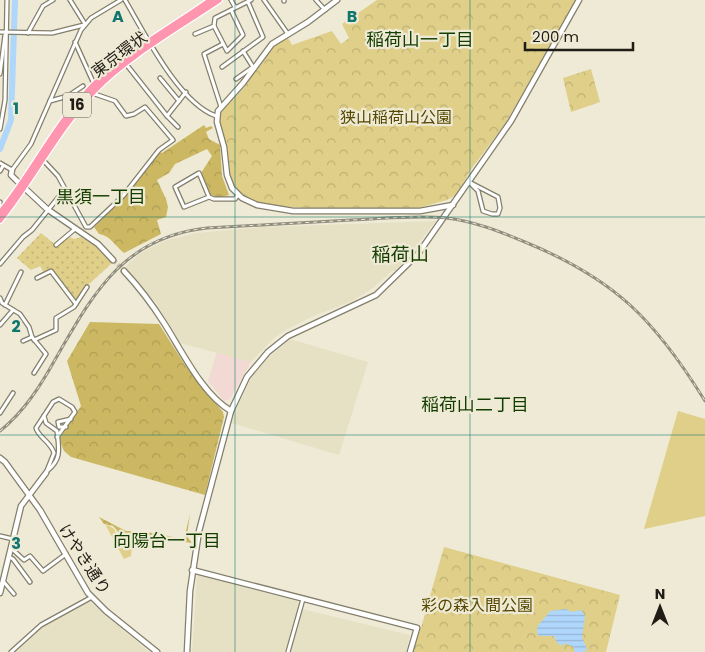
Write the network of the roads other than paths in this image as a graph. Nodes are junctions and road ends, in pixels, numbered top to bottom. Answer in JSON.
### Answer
{"nodes":[{"id":1,"x":7,"y":0,"type":"edge"},
{"id":2,"x":53,"y":0,"type":"edge"},
{"id":3,"x":70,"y":0,"type":"edge"},
{"id":4,"x":121,"y":0,"type":"edge"},
{"id":5,"x":125,"y":0,"type":"edge"},
{"id":6,"x":211,"y":0,"type":"edge"},
{"id":7,"x":219,"y":0,"type":"edge"},
{"id":8,"x":231,"y":0,"type":"edge"},
{"id":9,"x":264,"y":0,"type":"edge"},
{"id":10,"x":316,"y":0,"type":"edge"},
{"id":11,"x":326,"y":0,"type":"edge"},
{"id":12,"x":337,"y":0,"type":"edge"},
{"id":13,"x":579,"y":0,"type":"edge"},
{"id":14,"x":249,"y":1,"type":"edge"},
{"id":15,"x":331,"y":6,"type":"junction"},
{"id":16,"x":235,"y":7,"type":"junction"},
{"id":17,"x":231,"y":10,"type":"junction"},
{"id":18,"x":325,"y":10,"type":"junction"},
{"id":19,"x":85,"y":24,"type":"junction"},
{"id":20,"x":214,"y":26,"type":"junction"},
{"id":21,"x":0,"y":32,"type":"edge"},
{"id":22,"x":6,"y":32,"type":"junction"},
{"id":23,"x":28,"y":33,"type":"junction"},
{"id":24,"x":195,"y":34,"type":"dead end"},
{"id":25,"x":288,"y":34,"type":"junction"},
{"id":26,"x":75,"y":42,"type":"junction"},
{"id":27,"x":152,"y":44,"type":"junction"},
{"id":28,"x":223,"y":44,"type":"junction"},
{"id":29,"x":243,"y":51,"type":"junction"},
{"id":30,"x":126,"y":64,"type":"junction"},
{"id":31,"x":253,"y":66,"type":"junction"},
{"id":32,"x":222,"y":67,"type":"dead end"},
{"id":33,"x":0,"y":74,"type":"edge"},
{"id":34,"x":160,"y":78,"type":"dead end"},
{"id":35,"x":236,"y":79,"type":"dead end"},
{"id":36,"x":94,"y":84,"type":"junction"},
{"id":37,"x":83,"y":86,"type":"dead end"},
{"id":38,"x":186,"y":92,"type":"junction"},
{"id":39,"x":92,"y":93,"type":"junction"},
{"id":40,"x":49,"y":101,"type":"junction"},
{"id":41,"x":179,"y":101,"type":"junction"},
{"id":42,"x":221,"y":107,"type":"junction"},
{"id":43,"x":166,"y":116,"type":"junction"},
{"id":44,"x":216,"y":116,"type":"junction"},
{"id":45,"x":178,"y":127,"type":"dead end"},
{"id":46,"x":0,"y":129,"type":"edge"},
{"id":47,"x":43,"y":160,"type":"junction"},
{"id":48,"x":2,"y":165,"type":"edge"},
{"id":49,"x":0,"y":170,"type":"edge"},
{"id":50,"x":12,"y":170,"type":"junction"},
{"id":51,"x":469,"y":182,"type":"junction"},
{"id":52,"x":22,"y":186,"type":"junction"},
{"id":53,"x":65,"y":189,"type":"junction"},
{"id":54,"x":238,"y":195,"type":"junction"},
{"id":55,"x":209,"y":197,"type":"junction"},
{"id":56,"x":453,"y":205,"type":"junction"},
{"id":57,"x":47,"y":209,"type":"junction"},
{"id":58,"x":0,"y":213,"type":"edge"},
{"id":59,"x":0,"y":220,"type":"edge"},
{"id":60,"x":75,"y":229,"type":"junction"},
{"id":61,"x":56,"y":244,"type":"dead end"},
{"id":62,"x":114,"y":260,"type":"tunnel mouth"},
{"id":63,"x":0,"y":264,"type":"edge"},
{"id":64,"x":124,"y":271,"type":"tunnel mouth"},
{"id":65,"x":21,"y":272,"type":"dead end"},
{"id":66,"x":38,"y":278,"type":"dead end"},
{"id":67,"x":87,"y":287,"type":"dead end"},
{"id":68,"x":0,"y":298,"type":"edge"},
{"id":69,"x":76,"y":304,"type":"junction"},
{"id":70,"x":5,"y":305,"type":"junction"},
{"id":71,"x":13,"y":310,"type":"junction"},
{"id":72,"x":0,"y":326,"type":"edge"},
{"id":73,"x":33,"y":339,"type":"junction"},
{"id":74,"x":22,"y":341,"type":"dead end"},
{"id":75,"x":34,"y":372,"type":"dead end"},
{"id":76,"x":13,"y":393,"type":"dead end"},
{"id":77,"x":231,"y":411,"type":"junction"},
{"id":78,"x":0,"y":413,"type":"edge"},
{"id":79,"x":44,"y":415,"type":"junction"},
{"id":80,"x":71,"y":418,"type":"junction"},
{"id":81,"x":38,"y":423,"type":"junction"},
{"id":82,"x":46,"y":423,"type":"junction"},
{"id":83,"x":66,"y":427,"type":"junction"},
{"id":84,"x":57,"y":437,"type":"junction"},
{"id":85,"x":0,"y":460,"type":"edge"},
{"id":86,"x":46,"y":473,"type":"junction"},
{"id":87,"x":28,"y":493,"type":"junction"},
{"id":88,"x":0,"y":536,"type":"edge"},
{"id":89,"x":13,"y":539,"type":"junction"},
{"id":90,"x":11,"y":548,"type":"junction"},
{"id":91,"x":66,"y":554,"type":"junction"},
{"id":92,"x":9,"y":557,"type":"junction"},
{"id":93,"x":192,"y":570,"type":"junction"},
{"id":94,"x":3,"y":580,"type":"junction"},
{"id":95,"x":30,"y":582,"type":"dead end"},
{"id":96,"x":0,"y":593,"type":"edge"},
{"id":97,"x":14,"y":594,"type":"dead end"},
{"id":98,"x":92,"y":597,"type":"junction"},
{"id":99,"x":303,"y":599,"type":"junction"},
{"id":100,"x":11,"y":652,"type":"edge"},
{"id":101,"x":157,"y":652,"type":"edge"},
{"id":102,"x":187,"y":652,"type":"edge"},
{"id":103,"x":288,"y":652,"type":"edge"},
{"id":104,"x":410,"y":652,"type":"edge"}],
"edges":[{"from":1,"to":22,"type":"street"},
{"from":2,"to":23,"type":"street"},
{"from":3,"to":19,"type":"street"},
{"from":4,"to":19,"type":"street"},
{"from":5,"to":27,"type":"street"},
{"from":6,"to":27,"type":"highway","name":"東京環状","number":"16"},
{"from":7,"to":27,"type":"highway","name":"東京環状","number":"16"},
{"from":8,"to":16,"type":"street"},
{"from":9,"to":25,"type":"street"},
{"from":10,"to":18,"type":"street"},
{"from":11,"to":15,"type":"street"},
{"from":12,"to":15,"type":"street"},
{"from":13,"to":51,"type":"street"},
{"from":14,"to":16,"type":"street"},
{"from":14,"to":29,"type":"street"},
{"from":15,"to":18,"type":"street"},
{"from":16,"to":17,"type":"street"},
{"from":17,"to":20,"type":"street"},
{"from":17,"to":28,"type":"street"},
{"from":18,"to":25,"type":"street"},
{"from":19,"to":23,"type":"street"},
{"from":19,"to":26,"type":"street"},
{"from":20,"to":24,"type":"street"},
{"from":20,"to":28,"type":"street"},
{"from":21,"to":22,"type":"street"},
{"from":22,"to":23,"type":"street"},
{"from":22,"to":33,"type":"street"},
{"from":22,"to":46,"type":"street"},
{"from":25,"to":31,"type":"street"},
{"from":26,"to":36,"type":"street"},
{"from":26,"to":40,"type":"street"},
{"from":27,"to":30,"type":"highway","name":"東京環状","number":"16"},
{"from":27,"to":36,"type":"highway","name":"東京環状","number":"16"},
{"from":27,"to":38,"type":"street"},
{"from":28,"to":42,"type":"street"},
{"from":29,"to":31,"type":"street"},
{"from":29,"to":32,"type":"street"},
{"from":30,"to":39,"type":"highway","name":"東京環状","number":"16"},
{"from":30,"to":43,"type":"street"},
{"from":31,"to":35,"type":"street"},
{"from":31,"to":42,"type":"street"},
{"from":34,"to":41,"type":"street"},
{"from":36,"to":52,"type":"highway","name":"東京環状","number":"16"},
{"from":37,"to":40,"type":"street"},
{"from":38,"to":41,"type":"street"},
{"from":38,"to":44,"type":"street"},
{"from":39,"to":47,"type":"highway","name":"東京環状","number":"16"},
{"from":39,"to":53,"type":"street"},
{"from":40,"to":50,"type":"street"},
{"from":41,"to":43,"type":"street"},
{"from":42,"to":44,"type":"street"},
{"from":43,"to":45,"type":"street"},
{"from":44,"to":54,"type":"street"},
{"from":47,"to":52,"type":"highway","name":"東京環状","number":"16"},
{"from":47,"to":53,"type":"street"},
{"from":48,"to":49,"type":"street"},
{"from":48,"to":50,"type":"street"},
{"from":50,"to":52,"type":"street"},
{"from":51,"to":51,"type":"street"},
{"from":51,"to":56,"type":"street"},
{"from":52,"to":57,"type":"street"},
{"from":52,"to":58,"type":"highway","name":"東京環状","number":"16"},
{"from":52,"to":59,"type":"highway","name":"東京環状","number":"16"},
{"from":53,"to":57,"type":"street"},
{"from":54,"to":55,"type":"street"},
{"from":54,"to":56,"type":"street"},
{"from":55,"to":55,"type":"street"},
{"from":56,"to":77,"type":"street"},
{"from":57,"to":60,"type":"street"},
{"from":57,"to":63,"type":"street"},
{"from":60,"to":61,"type":"street"},
{"from":60,"to":62,"type":"street"},
{"from":64,"to":77,"type":"street"},
{"from":65,"to":70,"type":"street"},
{"from":66,"to":69,"type":"street"},
{"from":67,"to":69,"type":"street"},
{"from":68,"to":70,"type":"street"},
{"from":69,"to":73,"type":"street"},
{"from":70,"to":71,"type":"street"},
{"from":71,"to":72,"type":"street"},
{"from":71,"to":73,"type":"street"},
{"from":73,"to":74,"type":"street"},
{"from":73,"to":75,"type":"street"},
{"from":76,"to":78,"type":"street"},
{"from":77,"to":93,"type":"street"},
{"from":79,"to":80,"type":"street"},
{"from":79,"to":81,"type":"street"},
{"from":79,"to":82,"type":"street"},
{"from":80,"to":83,"type":"street"},
{"from":80,"to":83,"type":"street"},
{"from":81,"to":82,"type":"street"},
{"from":81,"to":86,"type":"street"},
{"from":82,"to":84,"type":"street"},
{"from":83,"to":84,"type":"street"},
{"from":84,"to":86,"type":"street"},
{"from":85,"to":87,"type":"street","name":"けやき通り"},
{"from":86,"to":87,"type":"street"},
{"from":87,"to":89,"type":"street"},
{"from":87,"to":91,"type":"street","name":"けやき通り"},
{"from":88,"to":89,"type":"street"},
{"from":89,"to":90,"type":"street"},
{"from":90,"to":91,"type":"street"},
{"from":90,"to":92,"type":"street"},
{"from":91,"to":98,"type":"street","name":"けやき通り"},
{"from":92,"to":94,"type":"street"},
{"from":92,"to":95,"type":"street"},
{"from":93,"to":99,"type":"street"},
{"from":93,"to":102,"type":"street"},
{"from":94,"to":96,"type":"street"},
{"from":94,"to":97,"type":"street"},
{"from":98,"to":100,"type":"street"},
{"from":98,"to":101,"type":"street","name":"けやき通り"},
{"from":99,"to":103,"type":"street"},
{"from":99,"to":104,"type":"street"}]}
